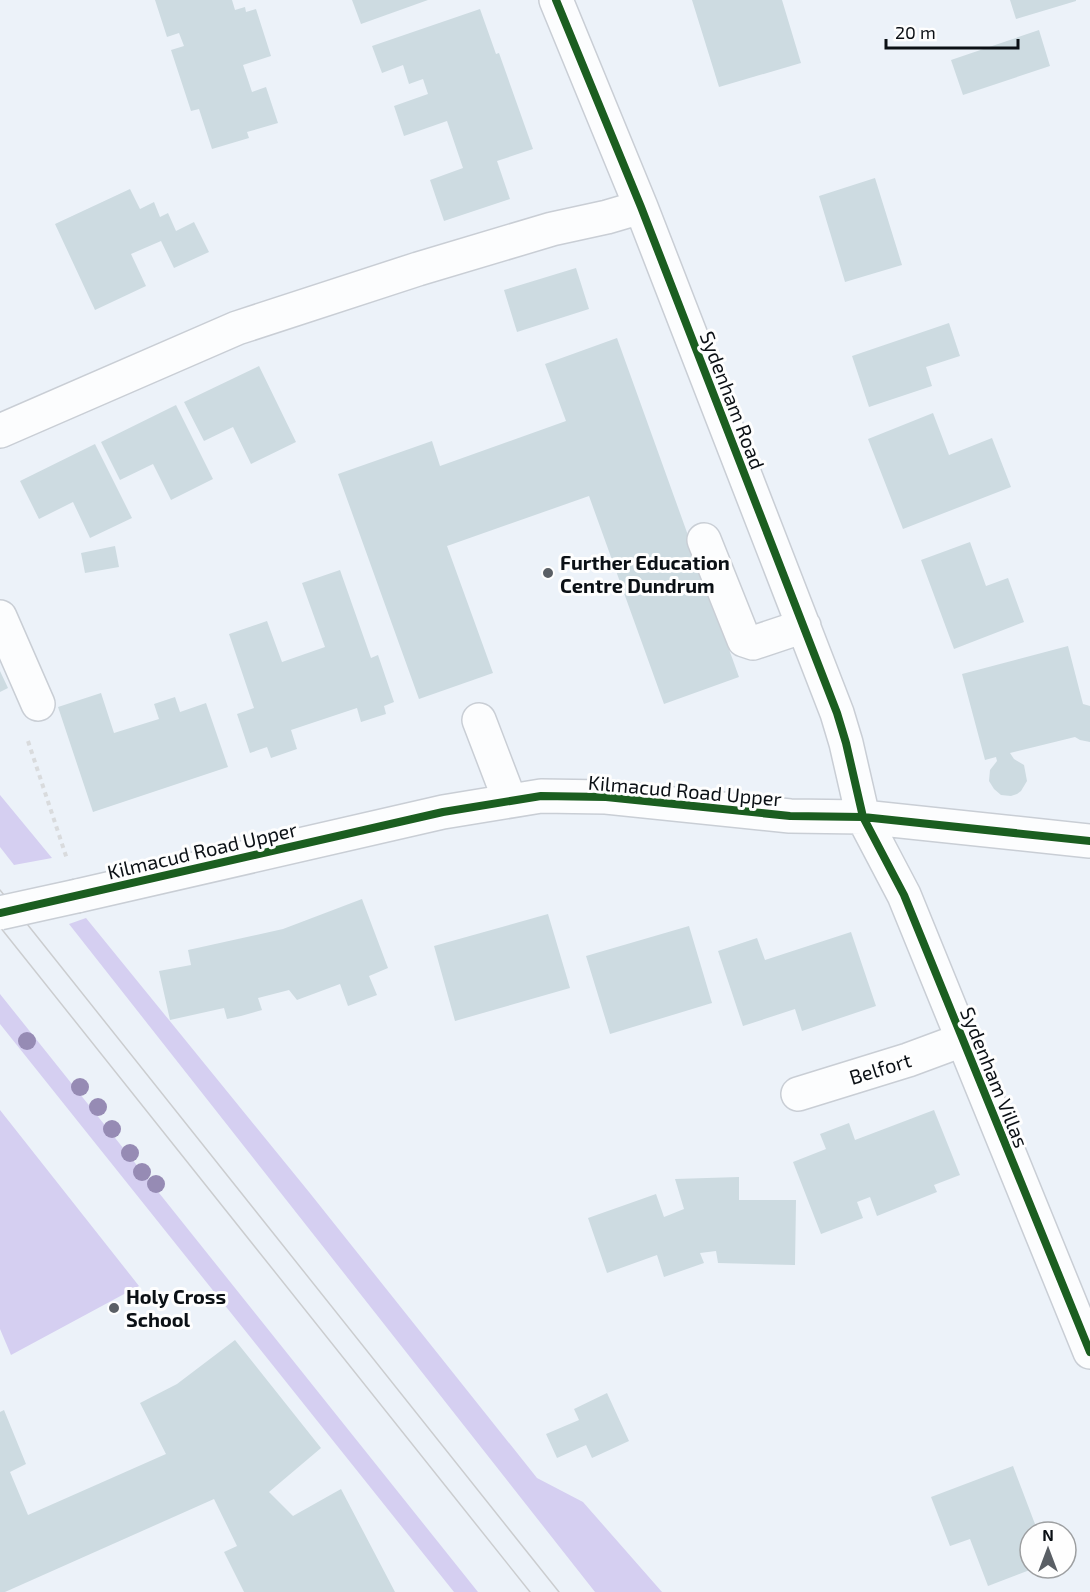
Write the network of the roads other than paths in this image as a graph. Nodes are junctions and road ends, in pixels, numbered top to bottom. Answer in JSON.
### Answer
{"nodes":[{"id":1,"x":556,"y":0,"type":"edge"},
{"id":2,"x":641,"y":207,"type":"junction"},
{"id":3,"x":0,"y":431,"type":"edge"},
{"id":4,"x":704,"y":540,"type":"dead end"},
{"id":5,"x":0,"y":616,"type":"edge"},
{"id":6,"x":804,"y":626,"type":"junction"},
{"id":7,"x":38,"y":704,"type":"road end"},
{"id":8,"x":479,"y":720,"type":"dead end"},
{"id":9,"x":510,"y":801,"type":"junction"},
{"id":10,"x":863,"y":817,"type":"junction"},
{"id":11,"x":1090,"y":841,"type":"edge"},
{"id":12,"x":0,"y":913,"type":"edge"},
{"id":13,"x":962,"y":1040,"type":"junction"},
{"id":14,"x":798,"y":1094,"type":"dead end"},
{"id":15,"x":1090,"y":1352,"type":"edge"}],
"edges":[{"from":1,"to":2,"type":"street","name":"Sydenham Road"},
{"from":2,"to":3,"type":"street"},
{"from":2,"to":6,"type":"street","name":"Sydenham Road"},
{"from":4,"to":6,"type":"street"},
{"from":5,"to":7,"type":"street"},
{"from":6,"to":10,"type":"street","name":"Sydenham Road"},
{"from":8,"to":9,"type":"street"},
{"from":9,"to":10,"type":"street","name":"Kilmacud Road Upper"},
{"from":9,"to":12,"type":"street","name":"Kilmacud Road Upper","bridge":true},
{"from":10,"to":11,"type":"street","name":"Kilmacud Road Upper"},
{"from":10,"to":13,"type":"street","name":"Sydenham Villas"},
{"from":13,"to":14,"type":"street","name":"Belfort"},
{"from":13,"to":15,"type":"street","name":"Sydenham Villas"}]}
